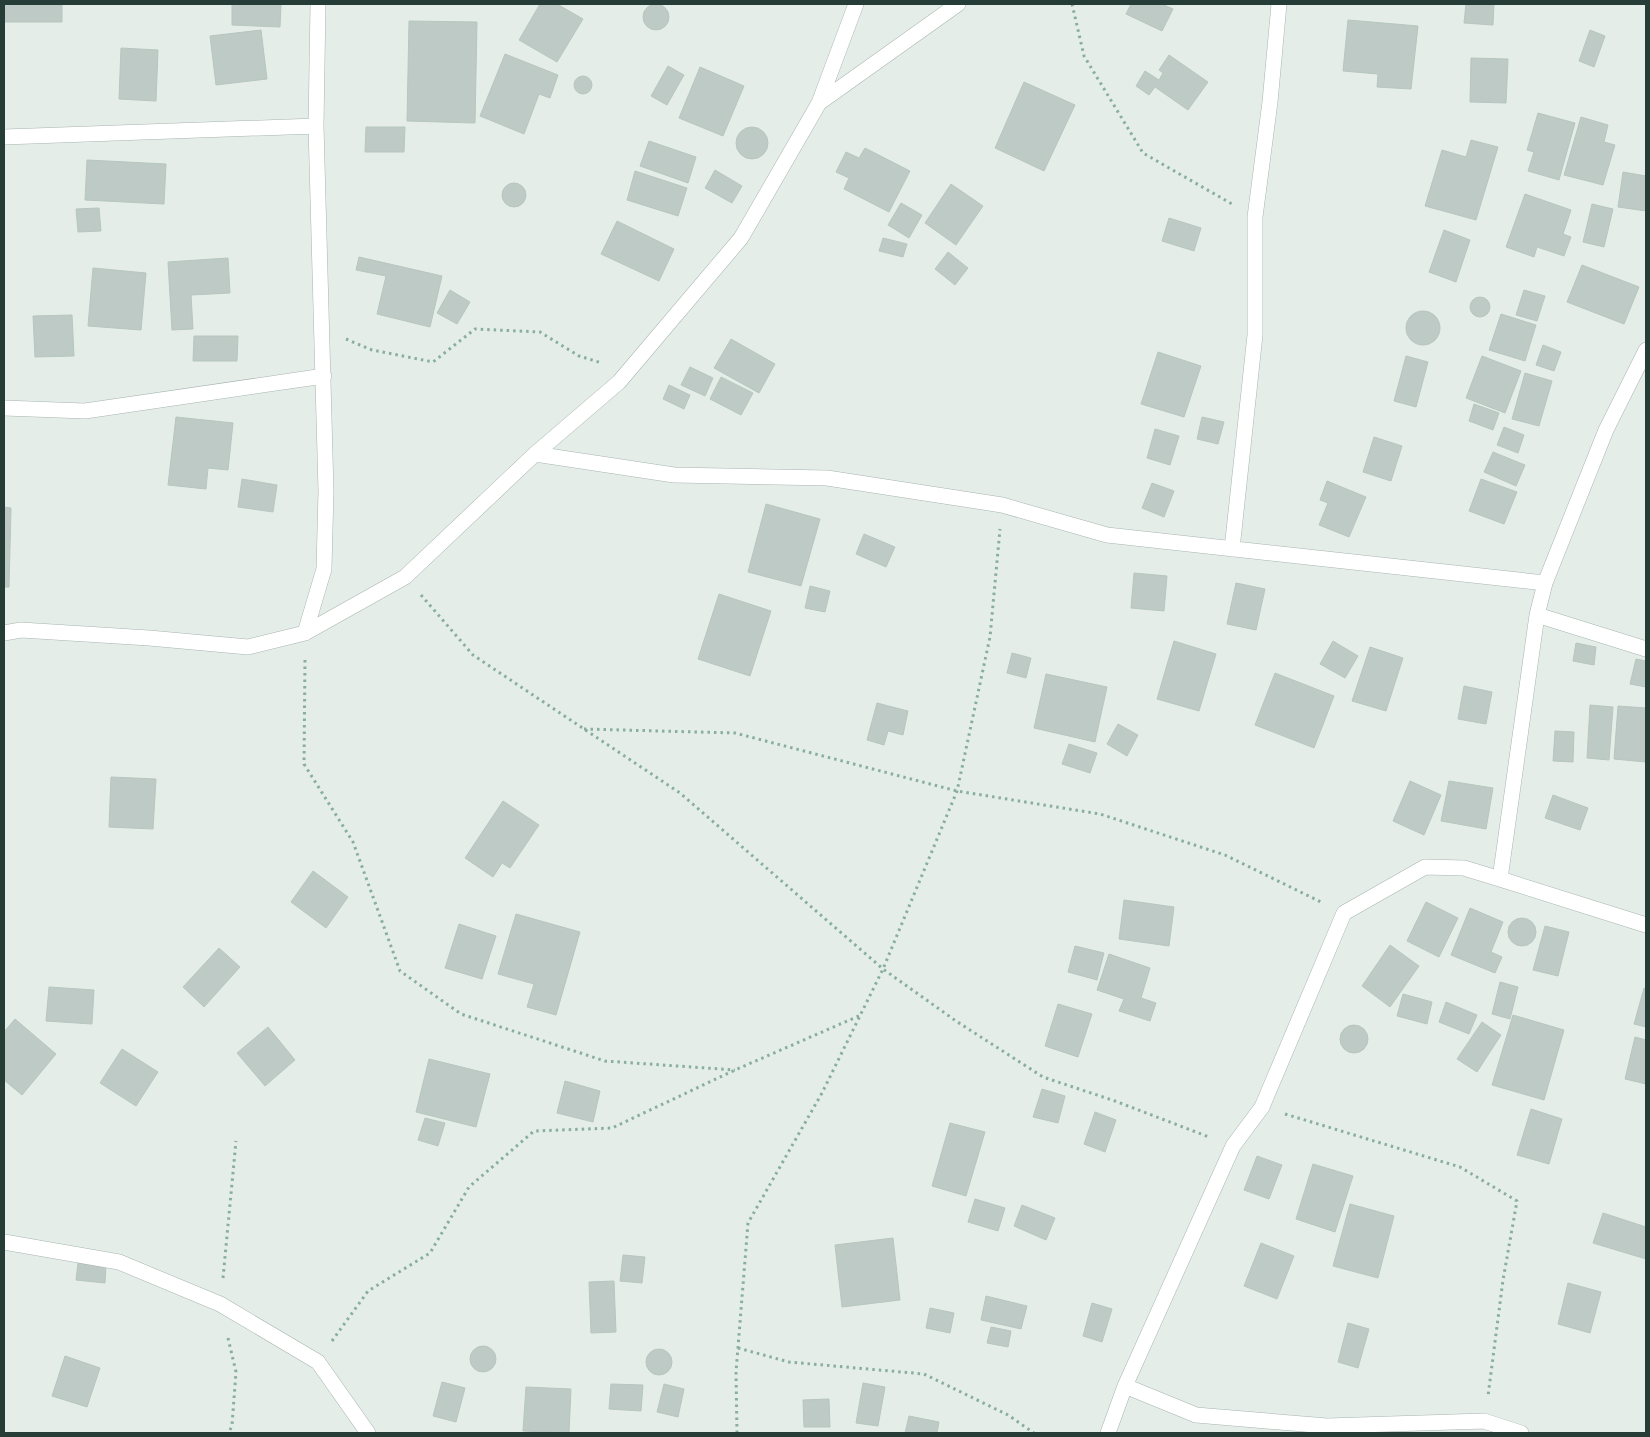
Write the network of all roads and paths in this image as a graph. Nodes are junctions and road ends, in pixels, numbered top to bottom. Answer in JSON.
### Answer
{"nodes":[{"id":1,"x":318,"y":4,"type":"edge"},
{"id":2,"x":856,"y":4,"type":"edge"},
{"id":3,"x":958,"y":4,"type":"edge"},
{"id":4,"x":1072,"y":4,"type":"edge"},
{"id":5,"x":1279,"y":4,"type":"edge"},
{"id":6,"x":819,"y":103,"type":"junction"},
{"id":7,"x":316,"y":126,"type":"junction"},
{"id":8,"x":4,"y":137,"type":"edge"},
{"id":9,"x":1255,"y":217,"type":"junction"},
{"id":10,"x":1646,"y":350,"type":"edge"},
{"id":11,"x":324,"y":376,"type":"junction"},
{"id":12,"x":619,"y":382,"type":"junction"},
{"id":13,"x":4,"y":408,"type":"edge"},
{"id":14,"x":536,"y":454,"type":"junction"},
{"id":15,"x":1002,"y":505,"type":"junction"},
{"id":16,"x":1232,"y":549,"type":"junction"},
{"id":17,"x":405,"y":577,"type":"junction"},
{"id":18,"x":1545,"y":583,"type":"junction"},
{"id":19,"x":1537,"y":615,"type":"junction"},
{"id":20,"x":4,"y":633,"type":"edge"},
{"id":21,"x":305,"y":633,"type":"junction"},
{"id":22,"x":1646,"y":649,"type":"edge"},
{"id":23,"x":584,"y":729,"type":"junction"},
{"id":24,"x":957,"y":791,"type":"junction"},
{"id":25,"x":1500,"y":879,"type":"junction"},
{"id":26,"x":1344,"y":913,"type":"junction"},
{"id":27,"x":1646,"y":925,"type":"edge"},
{"id":28,"x":883,"y":969,"type":"junction"},
{"id":29,"x":860,"y":1015,"type":"junction"},
{"id":30,"x":735,"y":1070,"type":"junction"},
{"id":31,"x":1262,"y":1107,"type":"junction"},
{"id":32,"x":1233,"y":1146,"type":"junction"},
{"id":33,"x":4,"y":1242,"type":"edge"},
{"id":34,"x":738,"y":1348,"type":"junction"},
{"id":35,"x":318,"y":1362,"type":"junction"},
{"id":36,"x":1125,"y":1386,"type":"junction"},
{"id":37,"x":1484,"y":1421,"type":"junction"},
{"id":38,"x":368,"y":1433,"type":"edge"},
{"id":39,"x":737,"y":1433,"type":"edge"},
{"id":40,"x":1034,"y":1433,"type":"edge"},
{"id":41,"x":1108,"y":1433,"type":"edge"},
{"id":42,"x":1521,"y":1433,"type":"edge"}],
"edges":[{"from":1,"to":7,"type":"street"},
{"from":2,"to":6,"type":"street"},
{"from":3,"to":6,"type":"street"},
{"from":4,"to":9,"type":"path"},
{"from":5,"to":9,"type":"street"},
{"from":6,"to":12,"type":"street"},
{"from":7,"to":8,"type":"street"},
{"from":7,"to":11,"type":"street"},
{"from":9,"to":16,"type":"street"},
{"from":10,"to":18,"type":"street"},
{"from":11,"to":12,"type":"path"},
{"from":11,"to":13,"type":"street"},
{"from":11,"to":21,"type":"street"},
{"from":12,"to":14,"type":"street"},
{"from":14,"to":15,"type":"street"},
{"from":14,"to":17,"type":"street"},
{"from":15,"to":16,"type":"street"},
{"from":15,"to":24,"type":"path"},
{"from":16,"to":18,"type":"street"},
{"from":17,"to":21,"type":"street"},
{"from":17,"to":23,"type":"path"},
{"from":18,"to":19,"type":"street"},
{"from":19,"to":22,"type":"street"},
{"from":19,"to":25,"type":"street"},
{"from":20,"to":21,"type":"street"},
{"from":21,"to":30,"type":"path"},
{"from":23,"to":24,"type":"path"},
{"from":23,"to":28,"type":"path"},
{"from":24,"to":26,"type":"path"},
{"from":24,"to":28,"type":"path"},
{"from":25,"to":26,"type":"street"},
{"from":25,"to":27,"type":"street"},
{"from":26,"to":31,"type":"street"},
{"from":28,"to":29,"type":"path"},
{"from":28,"to":32,"type":"path"},
{"from":29,"to":30,"type":"path"},
{"from":29,"to":34,"type":"path"},
{"from":30,"to":35,"type":"path"},
{"from":31,"to":32,"type":"street"},
{"from":31,"to":37,"type":"path"},
{"from":32,"to":36,"type":"street"},
{"from":33,"to":35,"type":"street"},
{"from":34,"to":39,"type":"path"},
{"from":34,"to":40,"type":"path"},
{"from":35,"to":38,"type":"street"},
{"from":36,"to":37,"type":"street"},
{"from":36,"to":41,"type":"street"},
{"from":37,"to":42,"type":"street"}]}
